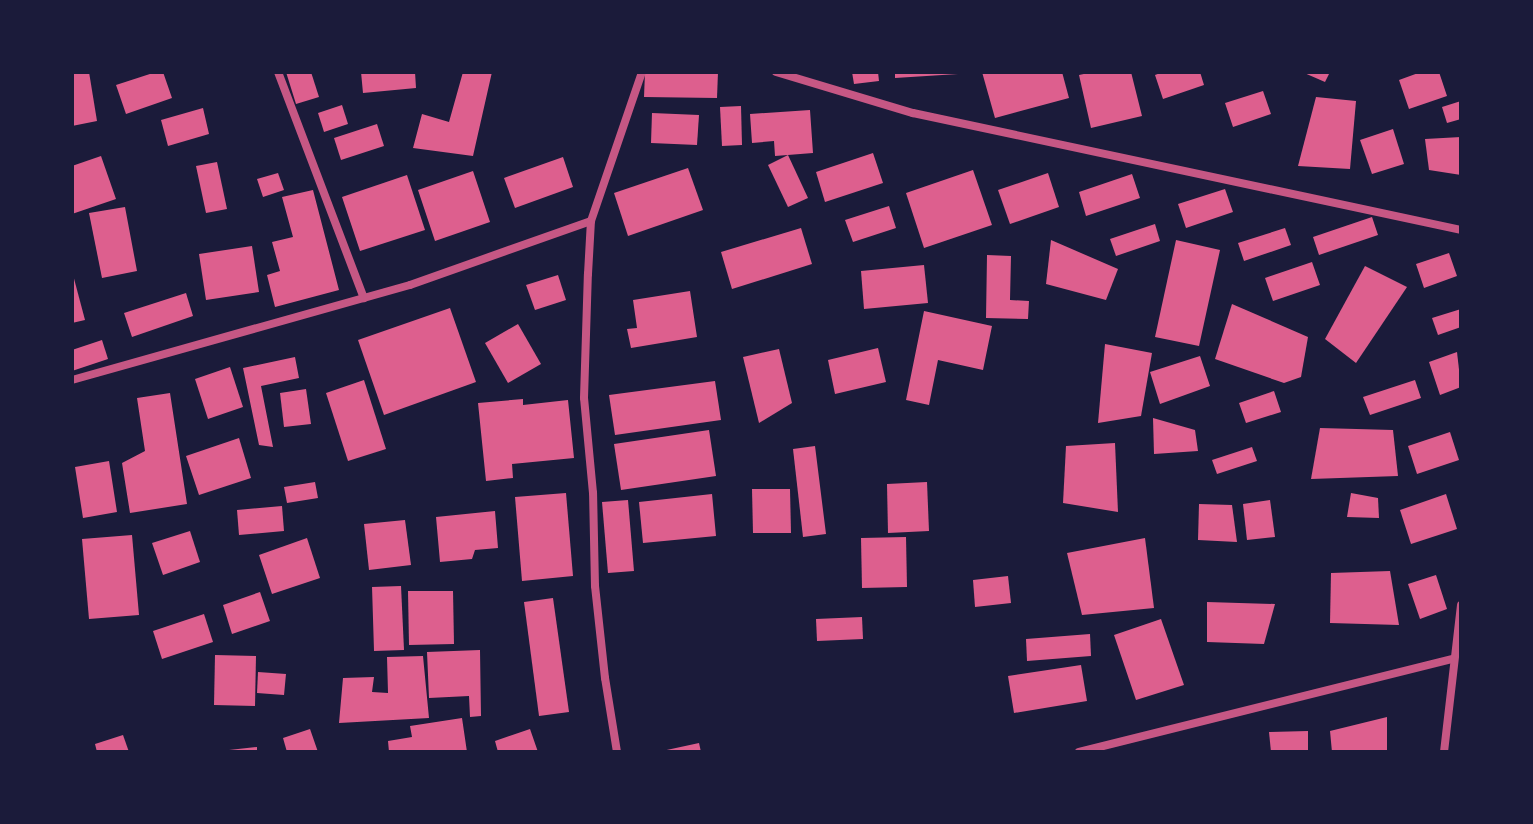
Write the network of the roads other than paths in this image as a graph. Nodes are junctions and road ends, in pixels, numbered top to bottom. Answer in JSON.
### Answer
{"nodes":[{"id":1,"x":278,"y":72,"type":"edge"},
{"id":2,"x":642,"y":72,"type":"edge"},
{"id":3,"x":776,"y":72,"type":"edge"},
{"id":4,"x":591,"y":221,"type":"junction"},
{"id":5,"x":1461,"y":230,"type":"edge"},
{"id":6,"x":364,"y":298,"type":"junction"},
{"id":7,"x":72,"y":380,"type":"edge"},
{"id":8,"x":1461,"y":605,"type":"edge"},
{"id":9,"x":1452,"y":659,"type":"junction"},
{"id":10,"x":617,"y":752,"type":"edge"},
{"id":11,"x":1079,"y":752,"type":"edge"},
{"id":12,"x":1444,"y":752,"type":"edge"}],
"edges":[{"from":1,"to":6,"type":"street"},
{"from":2,"to":4,"type":"street"},
{"from":3,"to":5,"type":"street"},
{"from":4,"to":6,"type":"street"},
{"from":4,"to":10,"type":"street"},
{"from":6,"to":7,"type":"street"},
{"from":8,"to":9,"type":"street"},
{"from":9,"to":11,"type":"street"},
{"from":9,"to":12,"type":"street"}]}
